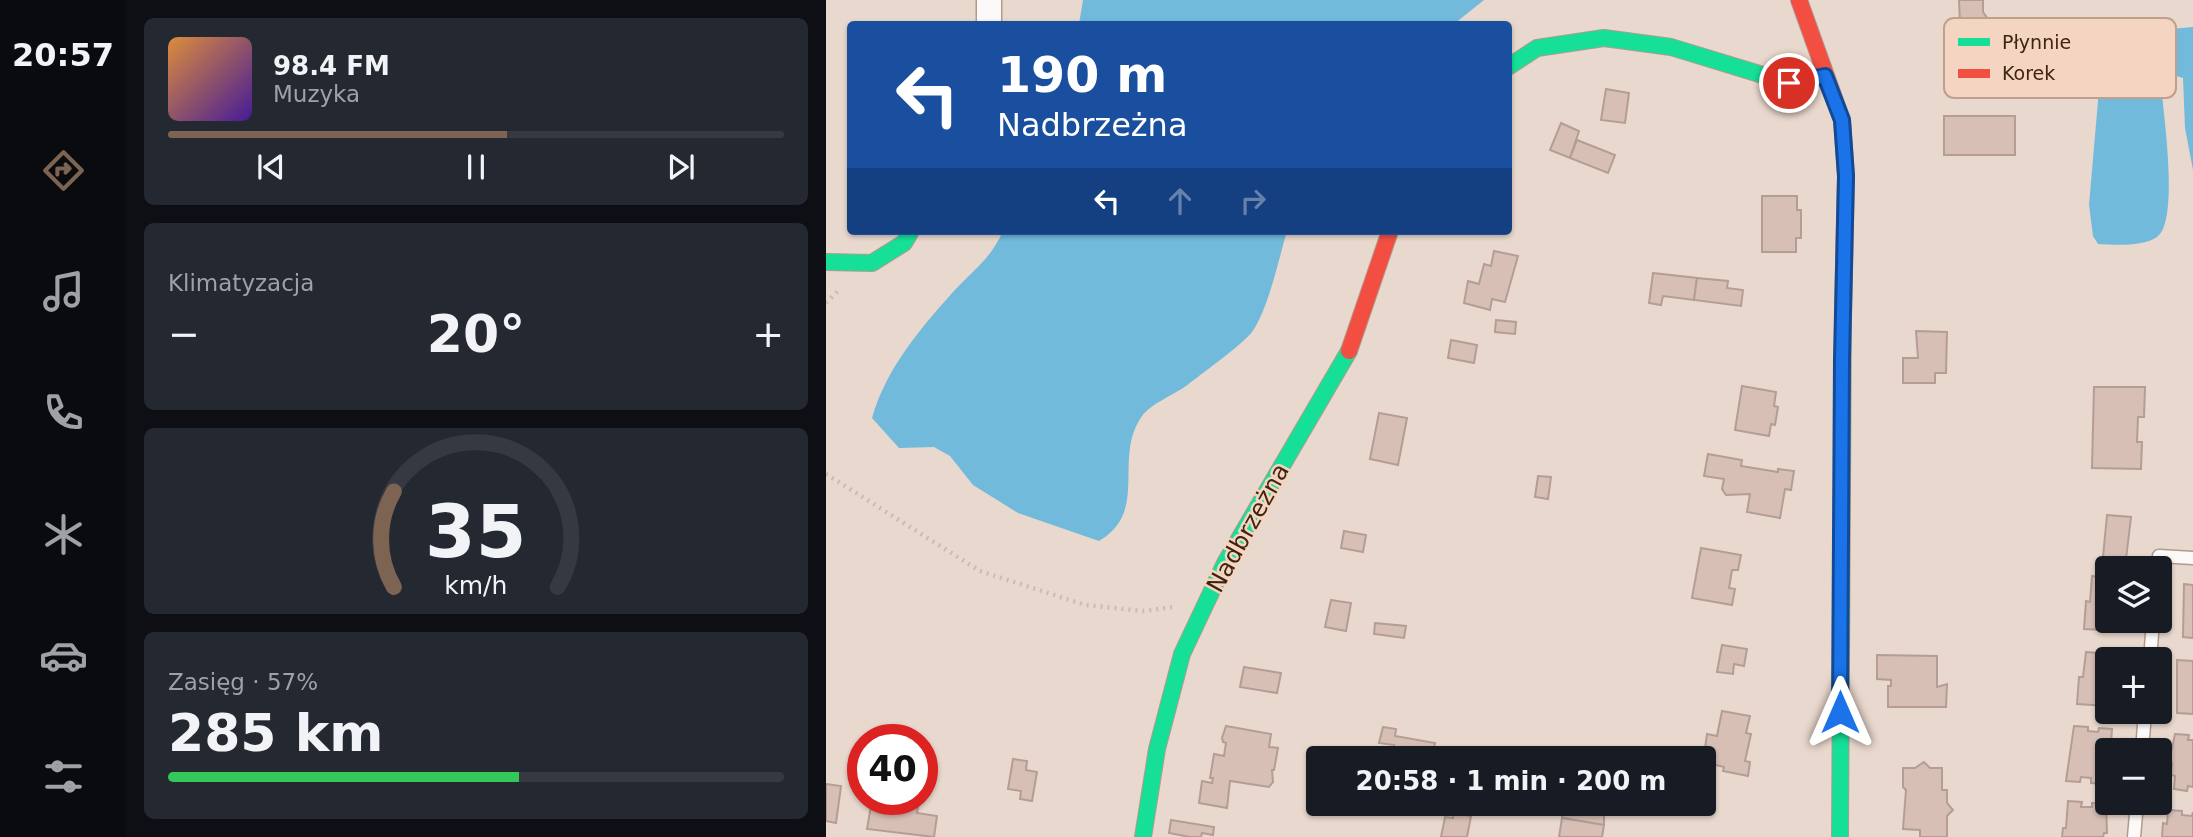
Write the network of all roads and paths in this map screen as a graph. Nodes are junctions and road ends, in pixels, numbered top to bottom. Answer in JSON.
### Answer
{"nodes":[{"id":1,"x":989,"y":0,"type":"edge"},
{"id":2,"x":1799,"y":0,"type":"edge"},
{"id":3,"x":989,"y":21,"type":"edge"},
{"id":4,"x":1512,"y":64,"type":"edge"},
{"id":5,"x":1825,"y":76,"type":"junction"},
{"id":6,"x":909,"y":235,"type":"edge"},
{"id":7,"x":1389,"y":235,"type":"edge"},
{"id":8,"x":826,"y":262,"type":"edge"},
{"id":9,"x":826,"y":474,"type":"edge"},
{"id":10,"x":2172,"y":557,"type":"edge"},
{"id":11,"x":2193,"y":558,"type":"edge"},
{"id":12,"x":1208,"y":601,"type":"junction"},
{"id":13,"x":2136,"y":815,"type":"edge"},
{"id":14,"x":1143,"y":837,"type":"edge"},
{"id":15,"x":1840,"y":837,"type":"edge"},
{"id":16,"x":2134,"y":837,"type":"edge"}],
"edges":[{"from":1,"to":3,"type":"street"},
{"from":2,"to":5,"type":"street"},
{"from":4,"to":5,"type":"street"},
{"from":5,"to":15,"type":"street"},
{"from":6,"to":8,"type":"street"},
{"from":7,"to":12,"type":"street","name":"Nadbrzeżna"},
{"from":9,"to":12,"type":"path"},
{"from":10,"to":11,"type":"lane"},
{"from":12,"to":14,"type":"street","name":"Nadbrzeżna"},
{"from":13,"to":16,"type":"lane"}]}
